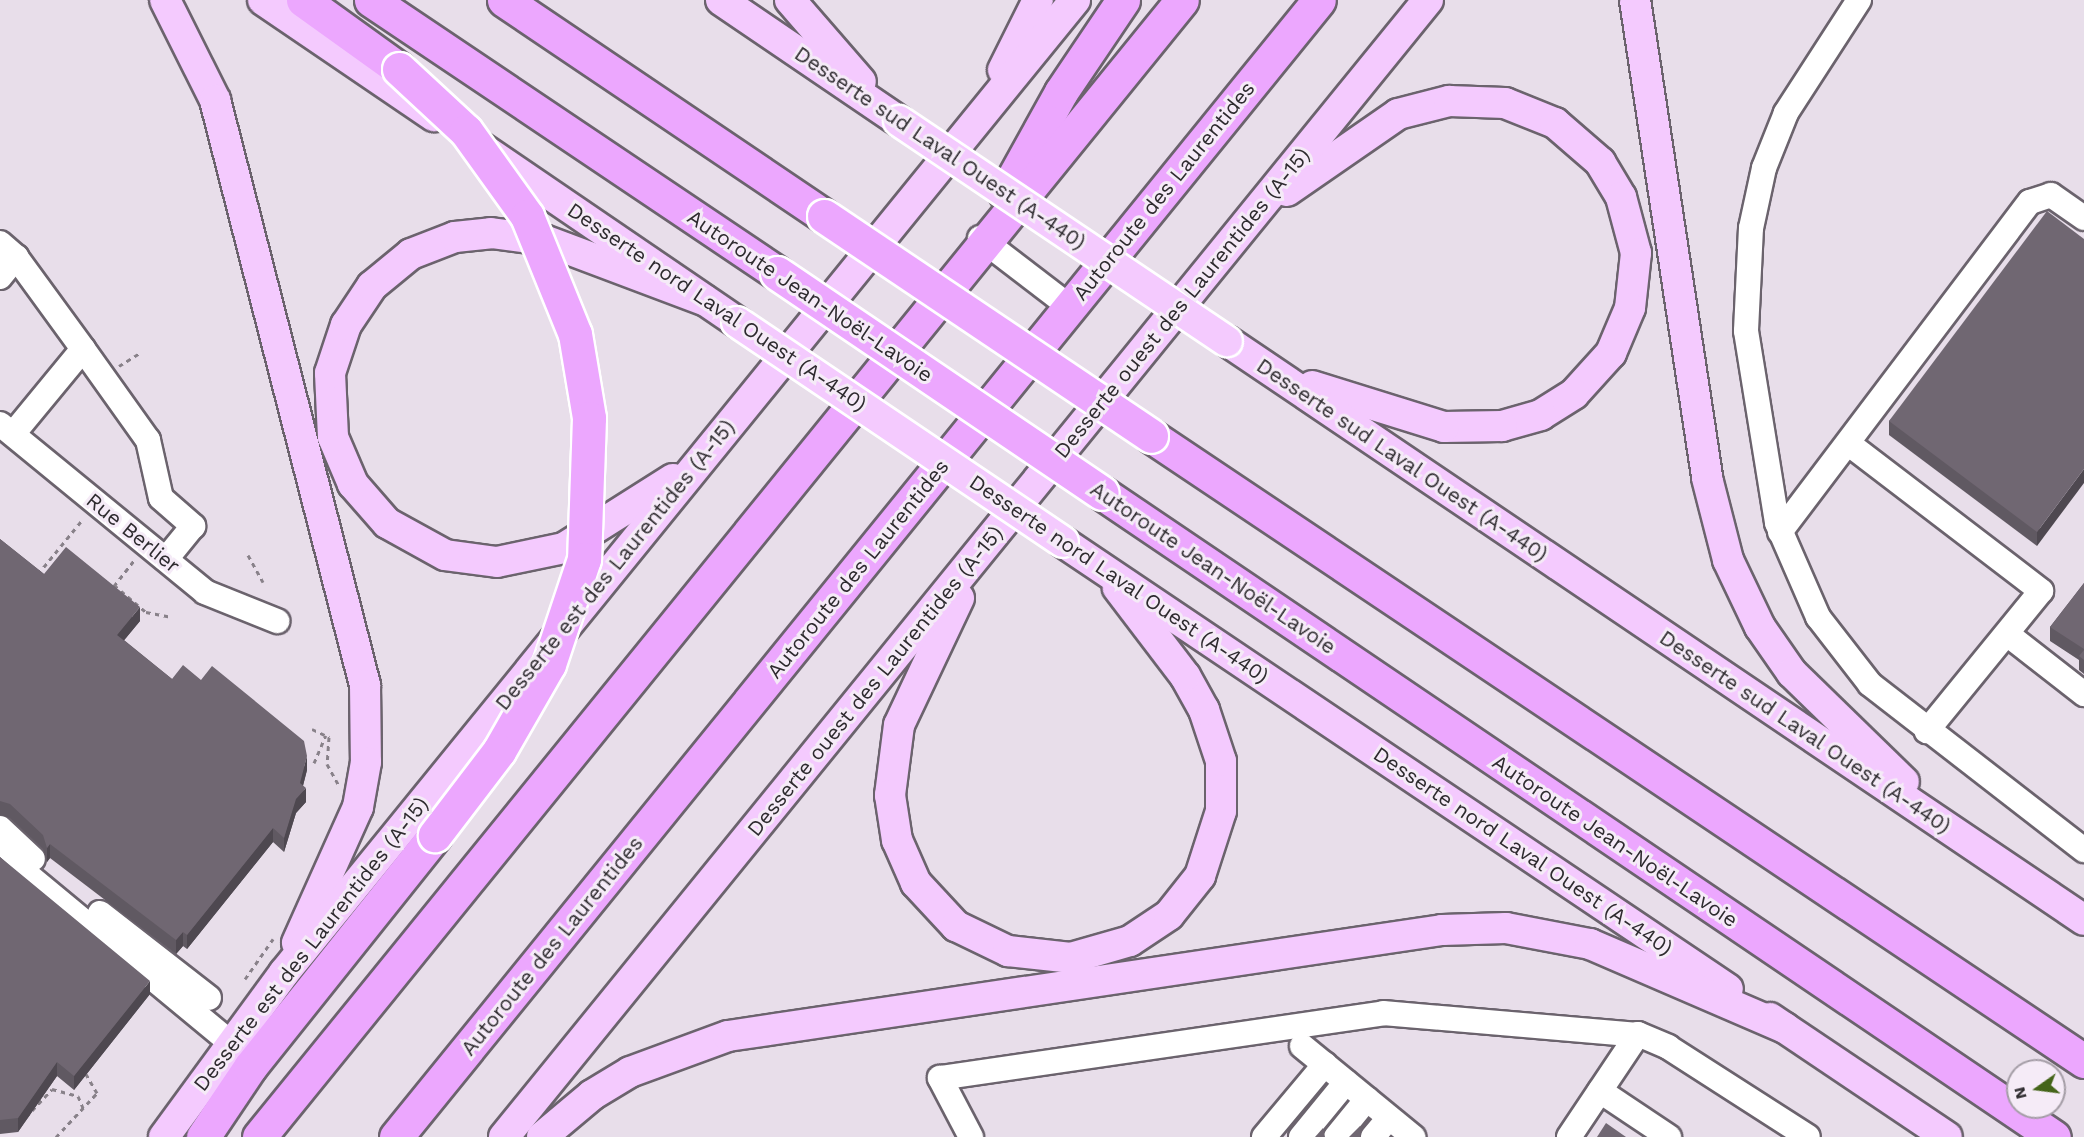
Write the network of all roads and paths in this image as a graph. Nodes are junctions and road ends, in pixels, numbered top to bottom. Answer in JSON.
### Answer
{"nodes":[{"id":1,"x":165,"y":0,"type":"edge"},
{"id":2,"x":263,"y":0,"type":"edge"},
{"id":3,"x":303,"y":0,"type":"edge"},
{"id":4,"x":371,"y":0,"type":"edge"},
{"id":5,"x":504,"y":0,"type":"edge"},
{"id":6,"x":721,"y":0,"type":"edge"},
{"id":7,"x":790,"y":0,"type":"edge"},
{"id":8,"x":1038,"y":0,"type":"edge"},
{"id":9,"x":1075,"y":0,"type":"edge"},
{"id":10,"x":1123,"y":0,"type":"edge"},
{"id":11,"x":1182,"y":0,"type":"edge"},
{"id":12,"x":1319,"y":0,"type":"edge"},
{"id":13,"x":1428,"y":0,"type":"edge"},
{"id":14,"x":1635,"y":0,"type":"edge"},
{"id":15,"x":1859,"y":0,"type":"edge"},
{"id":16,"x":985,"y":108,"type":"junction"},
{"id":17,"x":894,"y":117,"type":"junction"},
{"id":18,"x":2084,"y":218,"type":"edge"},
{"id":19,"x":1249,"y":220,"type":"junction"},
{"id":20,"x":982,"y":241,"type":"junction"},
{"id":21,"x":8,"y":250,"type":"edge"},
{"id":22,"x":0,"y":277,"type":"edge"},
{"id":23,"x":704,"y":300,"type":"junction"},
{"id":24,"x":1070,"y":307,"type":"junction"},
{"id":25,"x":83,"y":349,"type":"junction"},
{"id":26,"x":140,"y":353,"type":"dead end"},
{"id":27,"x":120,"y":365,"type":"dead end"},
{"id":28,"x":1274,"y":372,"type":"junction"},
{"id":29,"x":6,"y":429,"type":"edge"},
{"id":30,"x":1849,"y":444,"type":"junction"},
{"id":31,"x":703,"y":458,"type":"junction"},
{"id":32,"x":86,"y":516,"type":"dead end"},
{"id":33,"x":1780,"y":532,"type":"junction"},
{"id":34,"x":984,"y":547,"type":"junction"},
{"id":35,"x":248,"y":555,"type":"dead end"},
{"id":36,"x":137,"y":556,"type":"dead end"},
{"id":37,"x":166,"y":559,"type":"junction"},
{"id":38,"x":1102,"y":567,"type":"junction"},
{"id":39,"x":33,"y":580,"type":"edge"},
{"id":40,"x":263,"y":582,"type":"dead end"},
{"id":41,"x":114,"y":585,"type":"junction"},
{"id":42,"x":107,"y":594,"type":"edge"},
{"id":43,"x":171,"y":617,"type":"dead end"},
{"id":44,"x":277,"y":621,"type":"dead end"},
{"id":45,"x":2007,"y":634,"type":"junction"},
{"id":46,"x":2084,"y":694,"type":"edge"},
{"id":47,"x":312,"y":729,"type":"dead end"},
{"id":48,"x":1927,"y":731,"type":"junction"},
{"id":49,"x":326,"y":735,"type":"junction"},
{"id":50,"x":314,"y":763,"type":"dead end"},
{"id":51,"x":339,"y":790,"type":"dead end"},
{"id":52,"x":0,"y":828,"type":"edge"},
{"id":53,"x":1972,"y":844,"type":"junction"},
{"id":54,"x":2084,"y":850,"type":"edge"},
{"id":55,"x":0,"y":852,"type":"edge"},
{"id":56,"x":2084,"y":920,"type":"edge"},
{"id":57,"x":284,"y":973,"type":"junction"},
{"id":58,"x":208,"y":998,"type":"dead end"},
{"id":59,"x":1785,"y":1028,"type":"junction"},
{"id":60,"x":1638,"y":1035,"type":"junction"},
{"id":61,"x":231,"y":1043,"type":"junction"},
{"id":62,"x":1302,"y":1046,"type":"dead end"},
{"id":63,"x":2084,"y":1061,"type":"edge"},
{"id":64,"x":1325,"y":1064,"type":"junction"},
{"id":65,"x":86,"y":1074,"type":"edge"},
{"id":66,"x":1346,"y":1082,"type":"junction"},
{"id":67,"x":1600,"y":1091,"type":"junction"},
{"id":68,"x":1367,"y":1099,"type":"junction"},
{"id":69,"x":83,"y":1108,"type":"junction"},
{"id":70,"x":1389,"y":1118,"type":"junction"},
{"id":71,"x":17,"y":1119,"type":"edge"},
{"id":72,"x":56,"y":1137,"type":"edge"},
{"id":73,"x":164,"y":1137,"type":"edge"},
{"id":74,"x":203,"y":1137,"type":"edge"},
{"id":75,"x":259,"y":1137,"type":"edge"},
{"id":76,"x":396,"y":1137,"type":"edge"},
{"id":77,"x":504,"y":1137,"type":"edge"},
{"id":78,"x":542,"y":1137,"type":"edge"},
{"id":79,"x":971,"y":1137,"type":"edge"},
{"id":80,"x":1264,"y":1137,"type":"edge"},
{"id":81,"x":1301,"y":1137,"type":"edge"},
{"id":82,"x":1335,"y":1137,"type":"edge"},
{"id":83,"x":1373,"y":1137,"type":"edge"},
{"id":84,"x":1413,"y":1137,"type":"edge"},
{"id":85,"x":1569,"y":1137,"type":"edge"},
{"id":86,"x":1669,"y":1137,"type":"edge"},
{"id":87,"x":1808,"y":1137,"type":"edge"},
{"id":88,"x":1947,"y":1137,"type":"edge"},
{"id":89,"x":2054,"y":1137,"type":"edge"}],
"edges":[{"from":1,"to":57,"type":"main road"},
{"from":2,"to":23,"type":"main road","name":"Desserte nord Laval Ouest (A-440)"},
{"from":3,"to":74,"type":"highway","bridge":true},
{"from":4,"to":89,"type":"highway","name":"Autoroute Jean-Noël-Lavoie","bridge":true},
{"from":5,"to":63,"type":"highway","bridge":true},
{"from":6,"to":17,"type":"main road","name":"Desserte sud Laval Ouest (A-440)"},
{"from":7,"to":17,"type":"main road"},
{"from":8,"to":16,"type":"main road"},
{"from":9,"to":16,"type":"main road","name":"Desserte est des Laurentides (A-15)"},
{"from":10,"to":20,"type":"highway"},
{"from":11,"to":20,"type":"highway"},
{"from":12,"to":24,"type":"highway","name":"Autoroute des Laurentides"},
{"from":13,"to":19,"type":"main road","name":"Desserte ouest des Laurentides (A-15)"},
{"from":14,"to":53,"type":"main road"},
{"from":15,"to":33,"type":"street"},
{"from":16,"to":31,"type":"main road","name":"Desserte est des Laurentides (A-15)"},
{"from":17,"to":28,"type":"main road","name":"Desserte sud Laval Ouest (A-440)","bridge":true},
{"from":18,"to":30,"type":"street"},
{"from":19,"to":28,"type":"main road"},
{"from":19,"to":34,"type":"main road","name":"Desserte ouest des Laurentides (A-15)"},
{"from":20,"to":24,"type":"street"},
{"from":20,"to":75,"type":"highway"},
{"from":21,"to":22,"type":"street"},
{"from":21,"to":25,"type":"street"},
{"from":23,"to":31,"type":"main road"},
{"from":23,"to":38,"type":"main road","name":"Desserte nord Laval Ouest (A-440)","bridge":true},
{"from":24,"to":76,"type":"highway","name":"Autoroute des Laurentides"},
{"from":25,"to":29,"type":"street"},
{"from":25,"to":37,"type":"street"},
{"from":26,"to":27,"type":"path"},
{"from":28,"to":53,"type":"main road","name":"Desserte sud Laval Ouest (A-440)"},
{"from":29,"to":37,"type":"street","name":"Rue Berlier"},
{"from":30,"to":33,"type":"street"},
{"from":30,"to":45,"type":"street"},
{"from":31,"to":57,"type":"main road","name":"Desserte est des Laurentides (A-15)"},
{"from":32,"to":39,"type":"path"},
{"from":33,"to":48,"type":"street"},
{"from":34,"to":38,"type":"main road"},
{"from":34,"to":77,"type":"main road","name":"Desserte ouest des Laurentides (A-15)"},
{"from":35,"to":40,"type":"path"},
{"from":36,"to":41,"type":"path"},
{"from":37,"to":44,"type":"street","name":"Rue Berlier"},
{"from":38,"to":59,"type":"main road","name":"Desserte nord Laval Ouest (A-440)"},
{"from":41,"to":42,"type":"path"},
{"from":41,"to":43,"type":"path"},
{"from":45,"to":46,"type":"street"},
{"from":45,"to":48,"type":"street"},
{"from":47,"to":49,"type":"path"},
{"from":48,"to":54,"type":"street"},
{"from":49,"to":50,"type":"path"},
{"from":49,"to":51,"type":"path"},
{"from":52,"to":58,"type":"street"},
{"from":53,"to":56,"type":"main road","name":"Desserte sud Laval Ouest (A-440)"},
{"from":55,"to":61,"type":"street"},
{"from":57,"to":61,"type":"main road","name":"Desserte est des Laurentides (A-15)"},
{"from":59,"to":78,"type":"main road"},
{"from":59,"to":88,"type":"main road","name":"Desserte nord Laval Ouest (A-440)"},
{"from":60,"to":67,"type":"street"},
{"from":60,"to":79,"type":"street"},
{"from":60,"to":87,"type":"street"},
{"from":61,"to":73,"type":"main road","name":"Desserte est des Laurentides (A-15)"},
{"from":62,"to":64,"type":"street"},
{"from":64,"to":66,"type":"street"},
{"from":64,"to":80,"type":"street"},
{"from":65,"to":69,"type":"path"},
{"from":66,"to":68,"type":"street"},
{"from":66,"to":81,"type":"street"},
{"from":67,"to":85,"type":"street"},
{"from":67,"to":86,"type":"street"},
{"from":68,"to":70,"type":"street"},
{"from":68,"to":82,"type":"street"},
{"from":69,"to":71,"type":"path"},
{"from":69,"to":72,"type":"path"},
{"from":70,"to":83,"type":"street"},
{"from":70,"to":84,"type":"street"}]}
